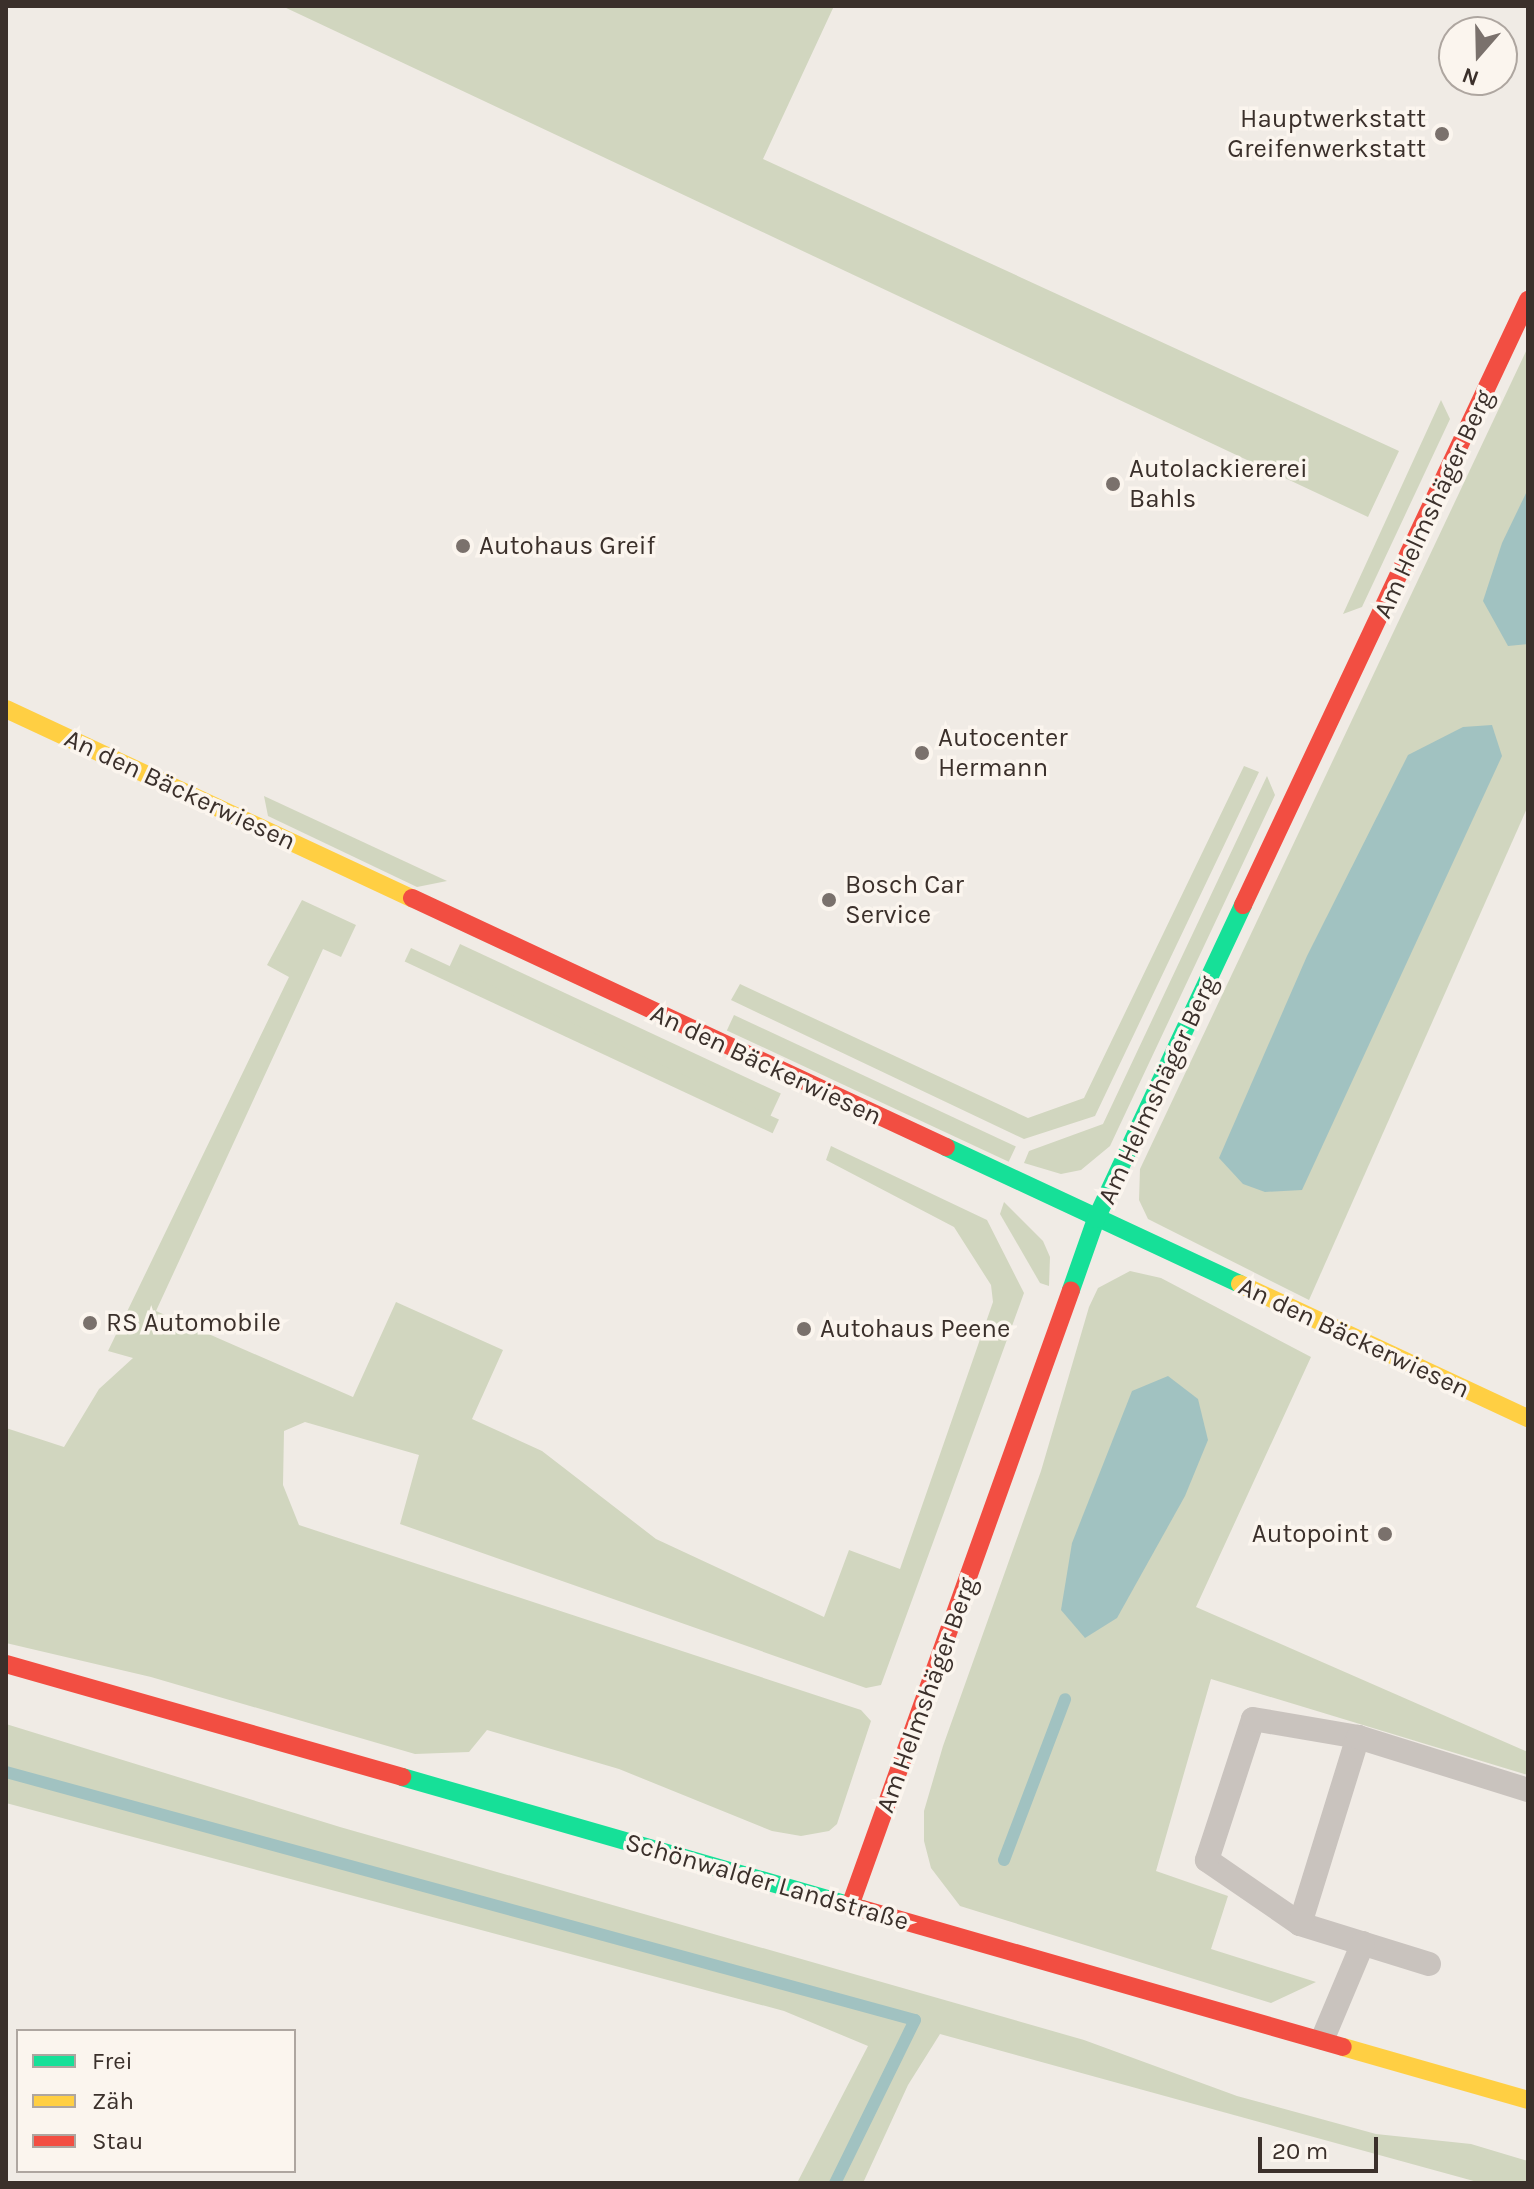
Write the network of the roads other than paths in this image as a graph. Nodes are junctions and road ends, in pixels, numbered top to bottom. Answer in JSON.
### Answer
{"nodes":[{"id":1,"x":1528,"y":300,"type":"edge"},
{"id":2,"x":6,"y":709,"type":"edge"},
{"id":3,"x":1096,"y":1219,"type":"junction"},
{"id":4,"x":1528,"y":1418,"type":"edge"},
{"id":5,"x":6,"y":1664,"type":"edge"},
{"id":6,"x":1358,"y":1737,"type":"junction"},
{"id":7,"x":1528,"y":1790,"type":"edge"},
{"id":8,"x":850,"y":1906,"type":"junction"},
{"id":9,"x":1300,"y":1924,"type":"junction"},
{"id":10,"x":1363,"y":1943,"type":"junction"},
{"id":11,"x":1429,"y":1964,"type":"dead end"},
{"id":12,"x":1323,"y":2038,"type":"junction"},
{"id":13,"x":1528,"y":2100,"type":"edge"}],
"edges":[{"from":1,"to":3,"type":"street","name":"Am Helmshäger Berg"},
{"from":2,"to":3,"type":"street","name":"An den Bäckerwiesen"},
{"from":3,"to":4,"type":"street","name":"An den Bäckerwiesen"},
{"from":3,"to":8,"type":"street","name":"Am Helmshäger Berg"},
{"from":5,"to":8,"type":"street","name":"Schönwalder Landstraße"},
{"from":6,"to":7,"type":"lane"},
{"from":6,"to":9,"type":"lane"},
{"from":6,"to":9,"type":"lane"},
{"from":8,"to":12,"type":"street","name":"Schönwalder Landstraße"},
{"from":9,"to":10,"type":"lane"},
{"from":10,"to":11,"type":"lane"},
{"from":10,"to":12,"type":"lane"},
{"from":12,"to":13,"type":"street","name":"Schönwalder Landstraße"}]}
